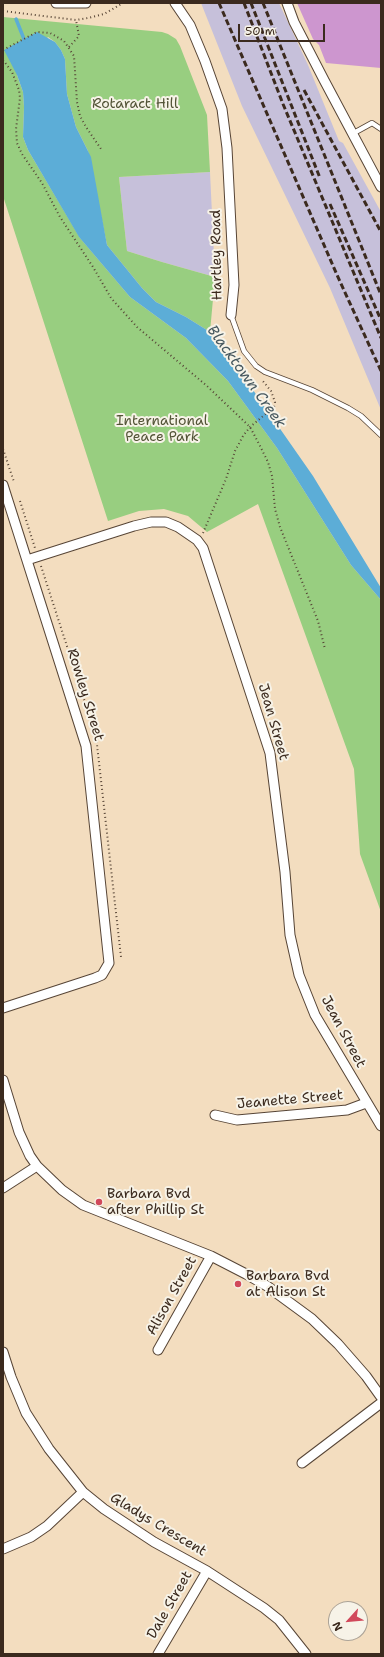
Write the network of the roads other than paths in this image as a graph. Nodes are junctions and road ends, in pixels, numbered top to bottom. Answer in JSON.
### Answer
{"nodes":[{"id":1,"x":56,"y":3,"type":"edge"},
{"id":2,"x":86,"y":3,"type":"edge"},
{"id":3,"x":175,"y":3,"type":"edge"},
{"id":4,"x":287,"y":3,"type":"edge"},
{"id":5,"x":381,"y":129,"type":"edge"},
{"id":6,"x":352,"y":134,"type":"junction"},
{"id":7,"x":381,"y":187,"type":"edge"},
{"id":8,"x":231,"y":316,"type":"joint"},
{"id":9,"x":381,"y":435,"type":"edge"},
{"id":10,"x":3,"y":485,"type":"edge"},
{"id":11,"x":27,"y":560,"type":"junction"},
{"id":12,"x":3,"y":1008,"type":"edge"},
{"id":13,"x":3,"y":1080,"type":"edge"},
{"id":14,"x":366,"y":1103,"type":"junction"},
{"id":15,"x":215,"y":1115,"type":"dead end"},
{"id":16,"x":381,"y":1126,"type":"edge"},
{"id":17,"x":37,"y":1166,"type":"junction"},
{"id":18,"x":3,"y":1188,"type":"edge"},
{"id":19,"x":211,"y":1256,"type":"junction"},
{"id":20,"x":158,"y":1350,"type":"dead end"},
{"id":21,"x":3,"y":1352,"type":"edge"},
{"id":22,"x":381,"y":1397,"type":"edge"},
{"id":23,"x":381,"y":1403,"type":"edge"},
{"id":24,"x":302,"y":1463,"type":"dead end"},
{"id":25,"x":83,"y":1492,"type":"junction"},
{"id":26,"x":3,"y":1549,"type":"edge"},
{"id":27,"x":207,"y":1570,"type":"junction"},
{"id":28,"x":158,"y":1654,"type":"edge"},
{"id":29,"x":306,"y":1654,"type":"edge"}],
"edges":[{"from":1,"to":2,"type":"street"},
{"from":3,"to":8,"type":"street","name":"Hartley Road"},
{"from":4,"to":6,"type":"street"},
{"from":5,"to":6,"type":"lane"},
{"from":6,"to":7,"type":"street"},
{"from":8,"to":9,"type":"lane","name":"Hartley Road"},
{"from":10,"to":11,"type":"street","name":"Rowley Street"},
{"from":11,"to":12,"type":"street","name":"Rowley Street"},
{"from":11,"to":14,"type":"street","name":"Jean Street"},
{"from":13,"to":17,"type":"street"},
{"from":14,"to":15,"type":"street","name":"Jeanette Street"},
{"from":14,"to":16,"type":"street","name":"Jean Street"},
{"from":17,"to":18,"type":"street"},
{"from":17,"to":19,"type":"street"},
{"from":19,"to":20,"type":"street","name":"Alison Street"},
{"from":19,"to":22,"type":"street"},
{"from":21,"to":25,"type":"street","name":"Gladys Crescent"},
{"from":23,"to":24,"type":"street"},
{"from":25,"to":26,"type":"street"},
{"from":25,"to":27,"type":"street","name":"Gladys Crescent"},
{"from":27,"to":28,"type":"street","name":"Dale Street"},
{"from":27,"to":29,"type":"street","name":"Gladys Crescent"}]}
